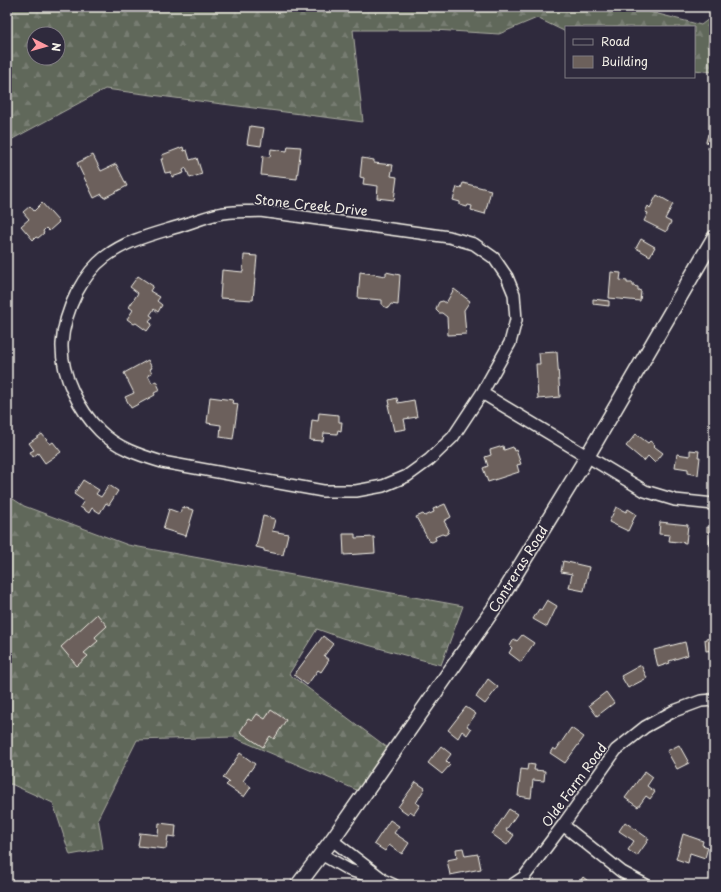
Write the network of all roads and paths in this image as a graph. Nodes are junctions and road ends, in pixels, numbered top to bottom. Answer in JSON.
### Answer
{"nodes":[{"id":1,"x":714,"y":238,"type":"edge"},
{"id":2,"x":482,"y":393,"type":"junction"},
{"id":3,"x":587,"y":457,"type":"junction"},
{"id":4,"x":714,"y":504,"type":"edge"},
{"id":5,"x":714,"y":700,"type":"edge"},
{"id":6,"x":563,"y":825,"type":"junction"},
{"id":7,"x":332,"y":840,"type":"junction"},
{"id":8,"x":321,"y":854,"type":"junction"},
{"id":9,"x":383,"y":880,"type":"junction"},
{"id":10,"x":298,"y":885,"type":"edge"},
{"id":11,"x":394,"y":885,"type":"edge"},
{"id":12,"x":512,"y":885,"type":"edge"},
{"id":13,"x":646,"y":885,"type":"edge"}],
"edges":[{"from":1,"to":3,"type":"street","name":"Contreras Road"},
{"from":2,"to":2,"type":"street","name":"Stone Creek Drive"},
{"from":2,"to":3,"type":"street"},
{"from":3,"to":4,"type":"street"},
{"from":3,"to":7,"type":"street","name":"Contreras Road"},
{"from":5,"to":6,"type":"street","name":"Olde Farm Road"},
{"from":6,"to":12,"type":"street","name":"Olde Farm Road"},
{"from":6,"to":13,"type":"street"},
{"from":7,"to":8,"type":"street","name":"Contreras Road"},
{"from":7,"to":9,"type":"street"},
{"from":8,"to":9,"type":"street"},
{"from":8,"to":10,"type":"street","name":"Contreras Road"},
{"from":9,"to":11,"type":"street"}]}
